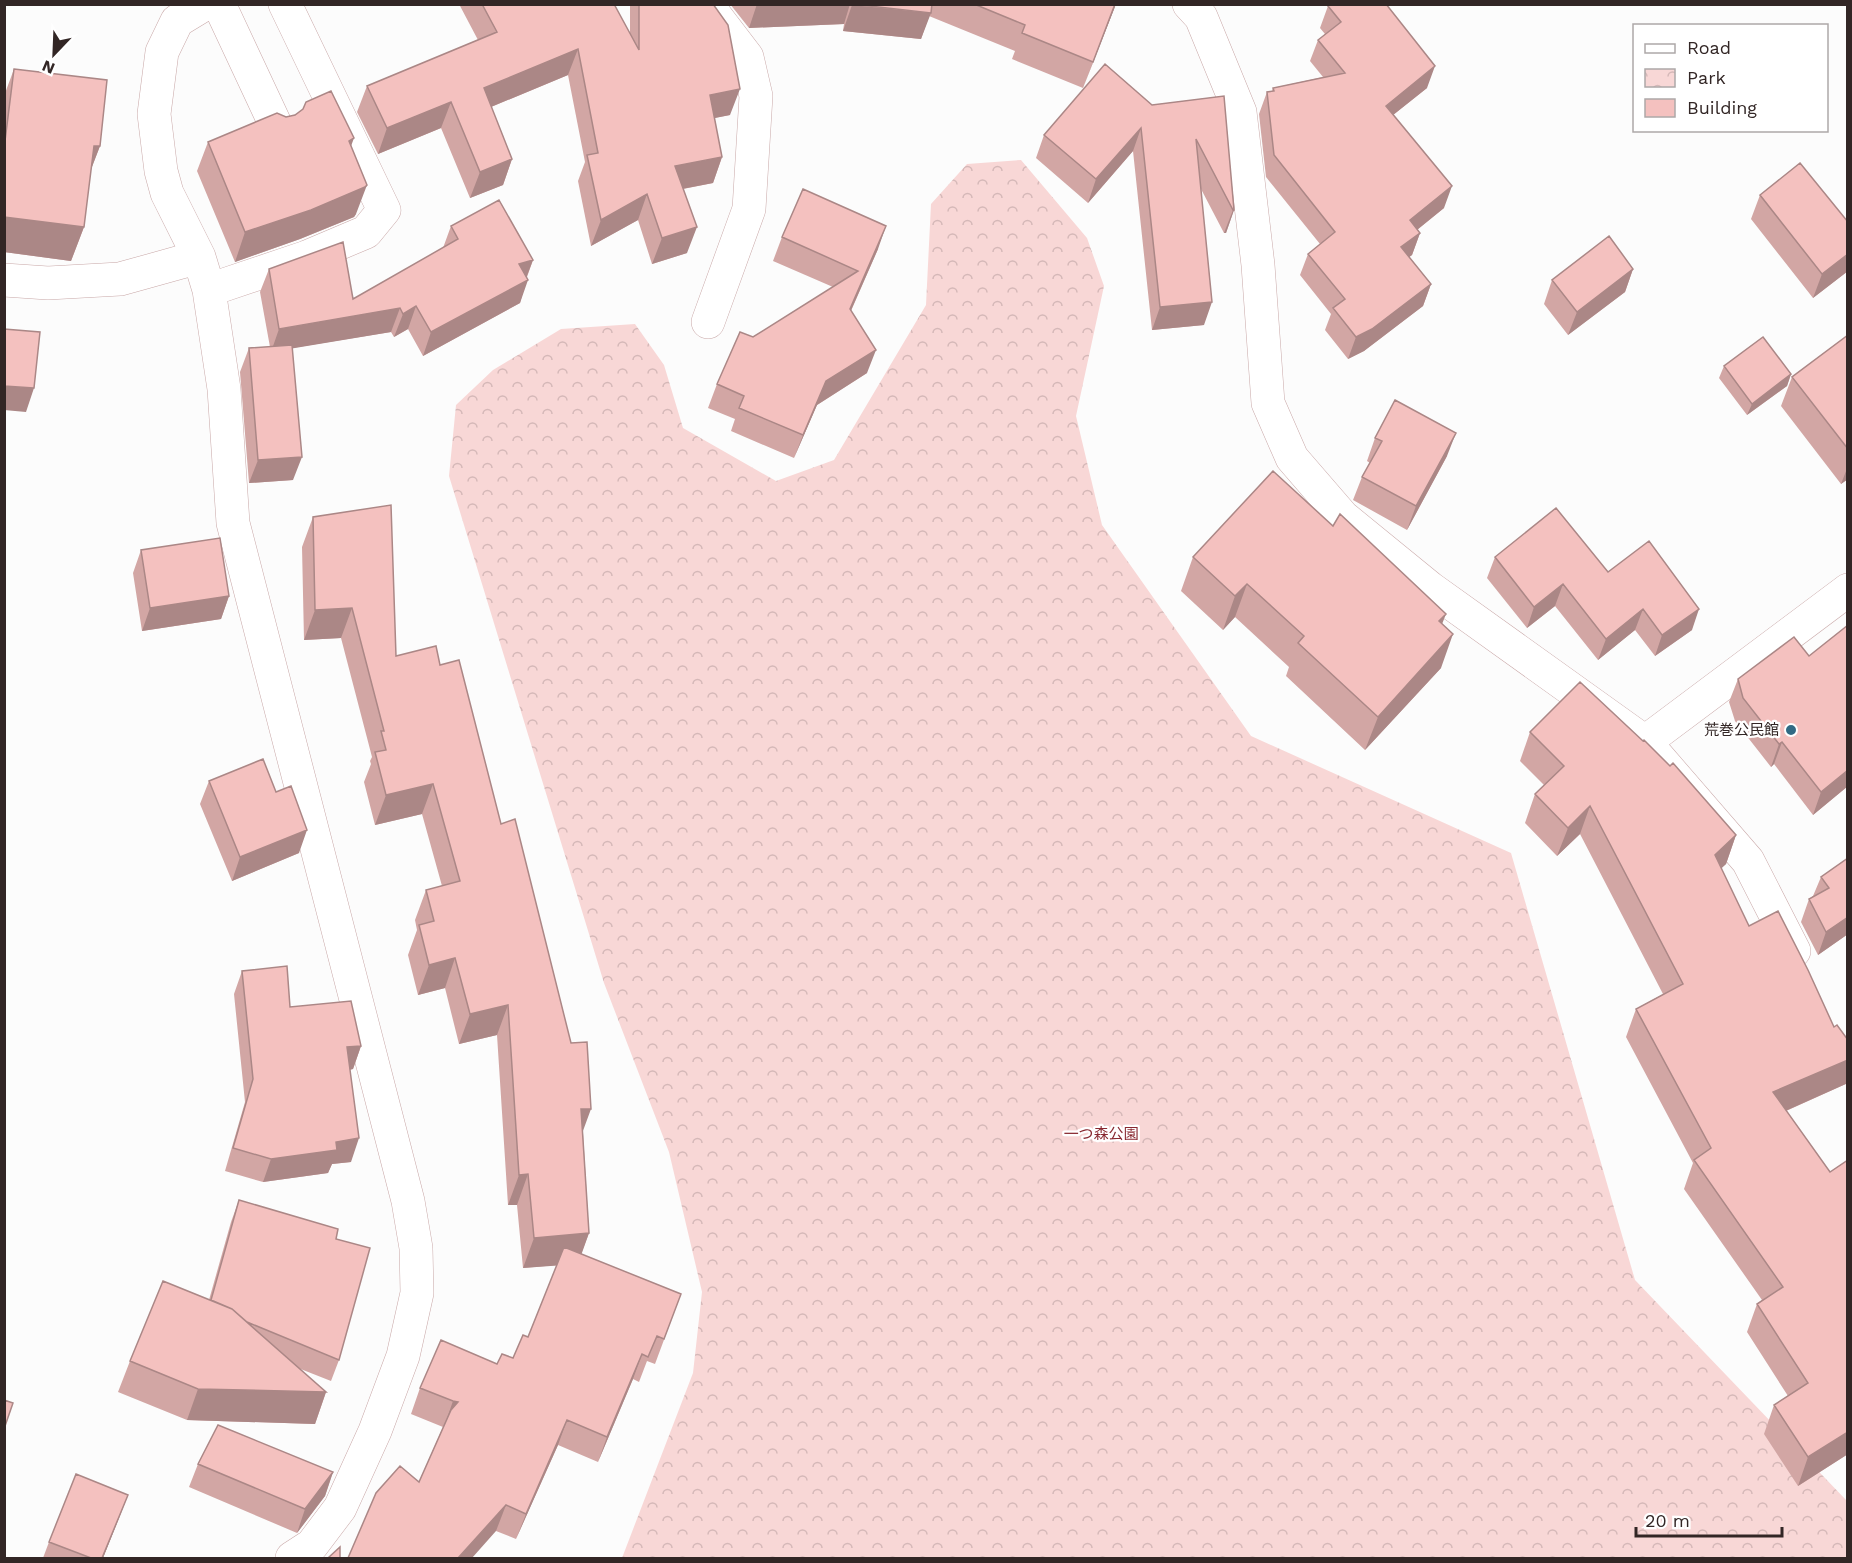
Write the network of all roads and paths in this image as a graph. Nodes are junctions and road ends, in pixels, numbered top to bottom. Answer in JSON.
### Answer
{"nodes":[{"id":1,"x":205,"y":4,"type":"edge"},
{"id":2,"x":219,"y":4,"type":"edge"},
{"id":3,"x":285,"y":4,"type":"edge"},
{"id":4,"x":711,"y":4,"type":"edge"},
{"id":5,"x":1189,"y":4,"type":"edge"},
{"id":6,"x":277,"y":128,"type":"edge"},
{"id":7,"x":199,"y":257,"type":"junction"},
{"id":8,"x":4,"y":280,"type":"edge"},
{"id":9,"x":209,"y":290,"type":"junction"},
{"id":10,"x":708,"y":322,"type":"dead end"},
{"id":11,"x":1848,"y":590,"type":"edge"},
{"id":12,"x":1645,"y":742,"type":"junction"},
{"id":13,"x":1806,"y":973,"type":"edge"},
{"id":14,"x":292,"y":1558,"type":"edge"}],
"edges":[{"from":1,"to":7,"type":"street"},
{"from":2,"to":6,"type":"street"},
{"from":3,"to":9,"type":"street"},
{"from":4,"to":10,"type":"street"},
{"from":5,"to":12,"type":"street"},
{"from":7,"to":8,"type":"street"},
{"from":7,"to":9,"type":"street"},
{"from":9,"to":14,"type":"street"},
{"from":11,"to":12,"type":"street"},
{"from":12,"to":13,"type":"street"}]}
